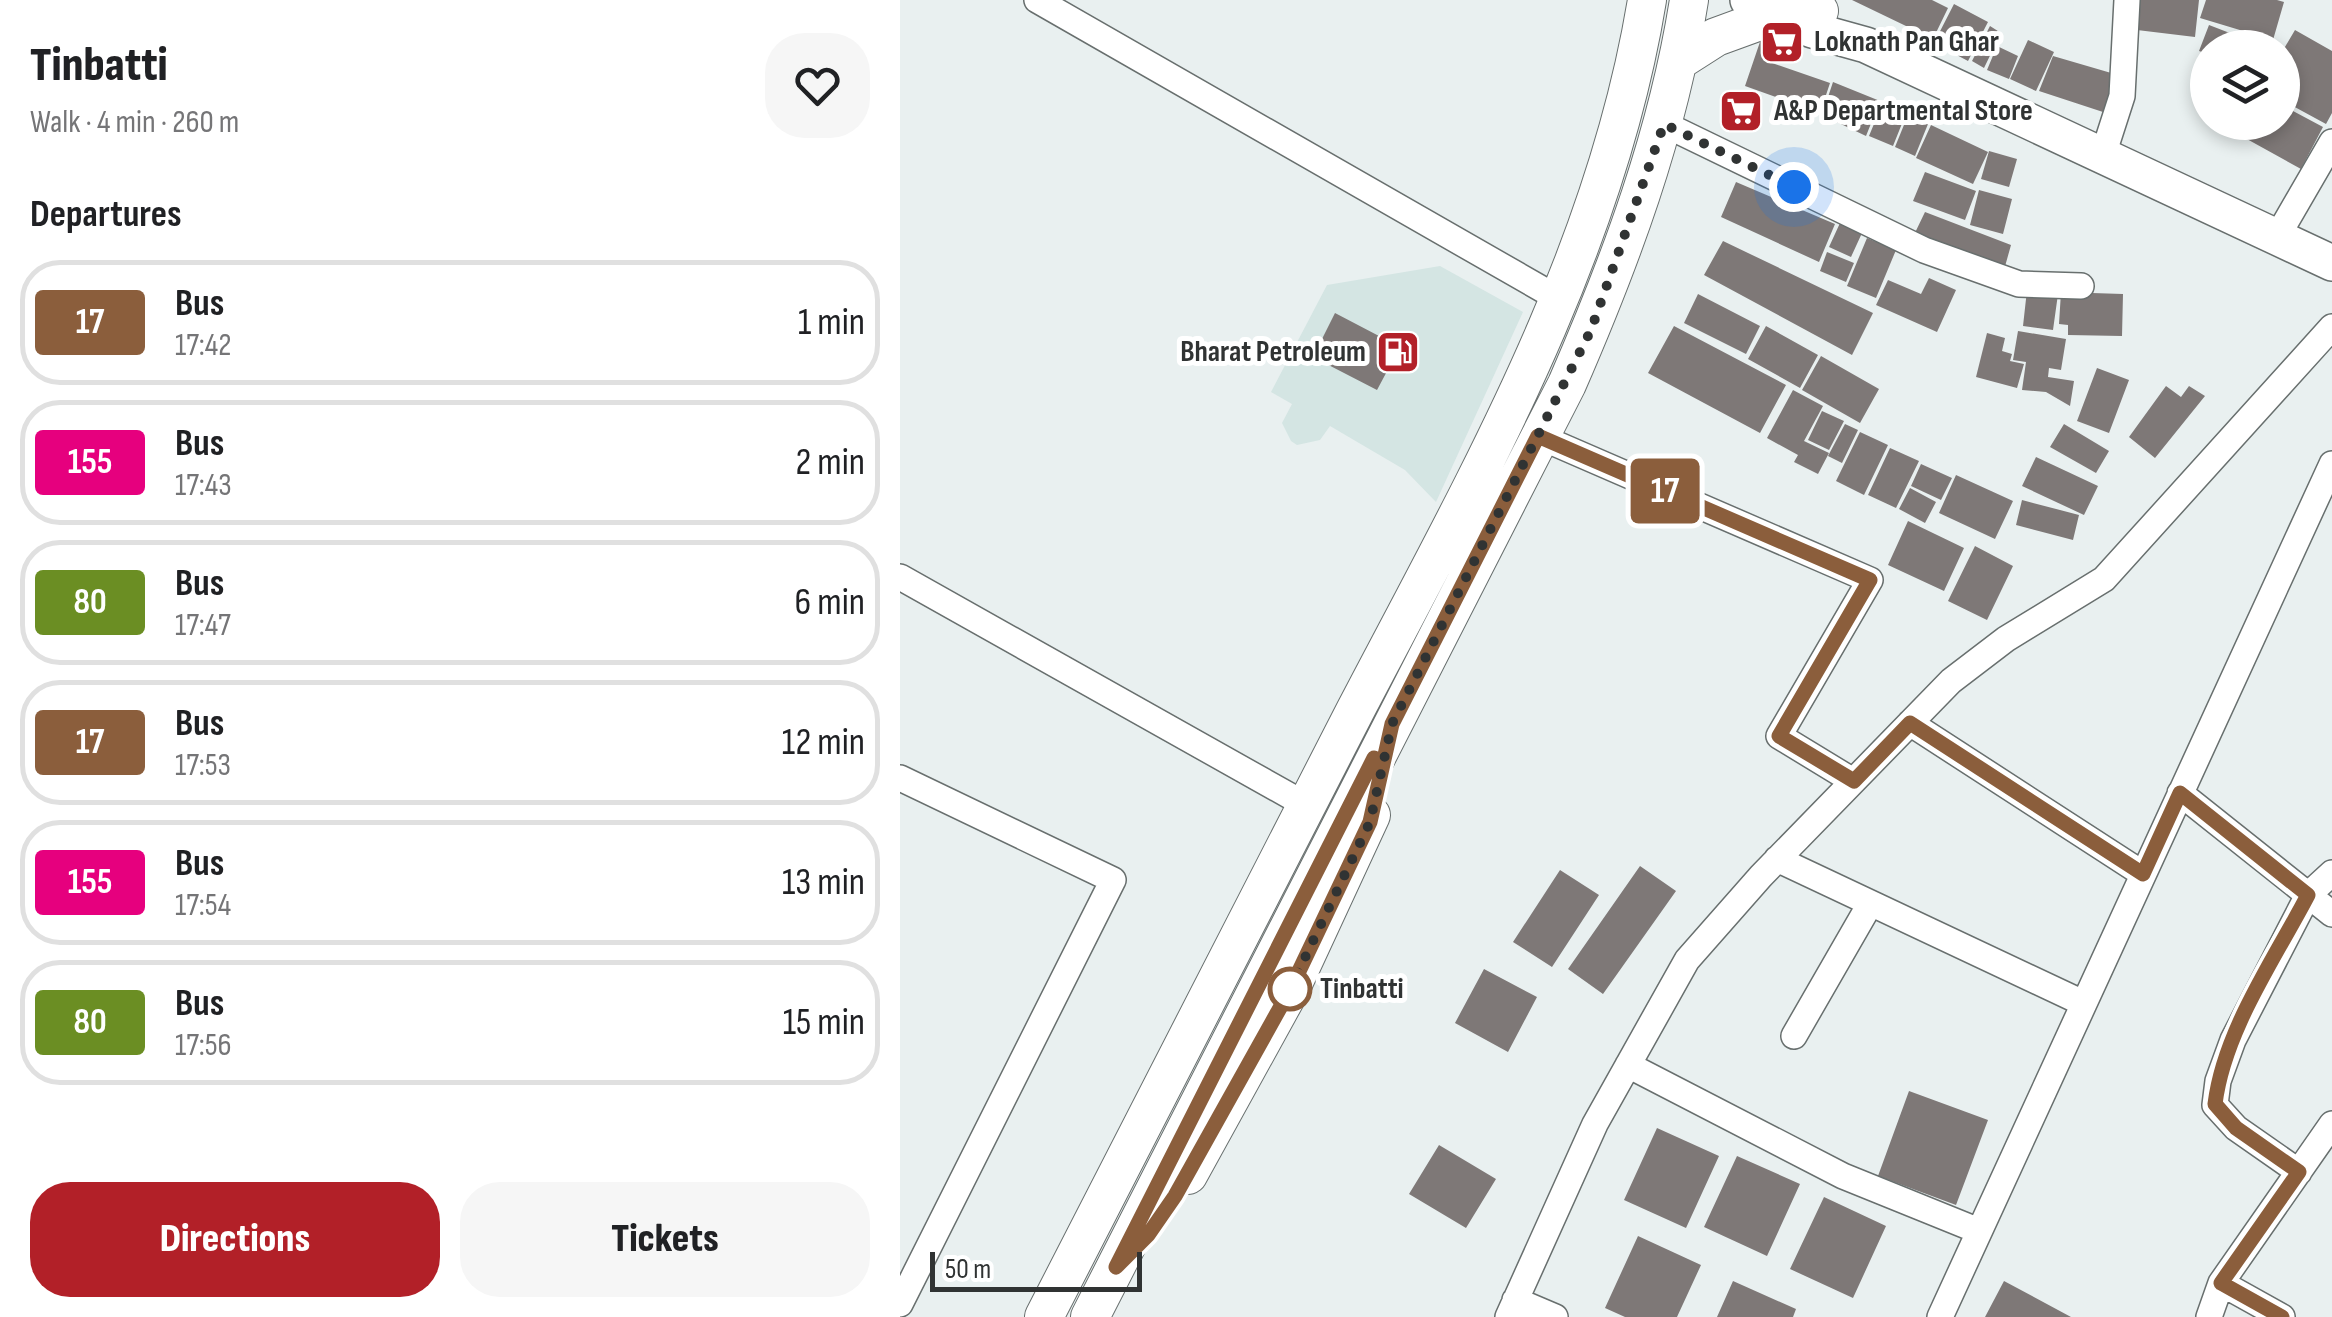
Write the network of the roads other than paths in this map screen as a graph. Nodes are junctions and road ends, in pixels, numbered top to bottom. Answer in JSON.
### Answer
{"nodes":[{"id":1,"x":1037,"y":0,"type":"edge"},
{"id":2,"x":1647,"y":0,"type":"edge"},
{"id":3,"x":1690,"y":0,"type":"edge"},
{"id":4,"x":2128,"y":0,"type":"edge"},
{"id":5,"x":1789,"y":5,"type":"edge"},
{"id":6,"x":1680,"y":60,"type":"junction"},
{"id":7,"x":1664,"y":124,"type":"junction"},
{"id":8,"x":2332,"y":142,"type":"edge"},
{"id":9,"x":2102,"y":155,"type":"junction"},
{"id":10,"x":2277,"y":237,"type":"junction"},
{"id":11,"x":2332,"y":263,"type":"edge"},
{"id":12,"x":2081,"y":286,"type":"dead end"},
{"id":13,"x":1561,"y":300,"type":"junction"},
{"id":14,"x":2332,"y":328,"type":"edge"},
{"id":15,"x":1538,"y":436,"type":"junction"},
{"id":16,"x":2332,"y":464,"type":"edge"},
{"id":17,"x":900,"y":577,"type":"edge"},
{"id":18,"x":1910,"y":723,"type":"junction"},
{"id":19,"x":900,"y":778,"type":"edge"},
{"id":20,"x":1854,"y":781,"type":"junction"},
{"id":21,"x":2180,"y":793,"type":"junction"},
{"id":22,"x":1306,"y":805,"type":"junction"},
{"id":23,"x":1777,"y":860,"type":"junction"},
{"id":24,"x":2332,"y":873,"type":"edge"},
{"id":25,"x":2143,"y":874,"type":"junction"},
{"id":26,"x":2308,"y":895,"type":"junction"},
{"id":27,"x":1870,"y":904,"type":"junction"},
{"id":28,"x":2332,"y":914,"type":"edge"},
{"id":29,"x":2083,"y":1003,"type":"junction"},
{"id":30,"x":1794,"y":1036,"type":"dead end"},
{"id":31,"x":1628,"y":1065,"type":"junction"},
{"id":32,"x":2332,"y":1124,"type":"edge"},
{"id":33,"x":2299,"y":1172,"type":"junction"},
{"id":34,"x":1979,"y":1231,"type":"junction"},
{"id":35,"x":2221,"y":1283,"type":"junction"},
{"id":36,"x":900,"y":1304,"type":"edge"},
{"id":37,"x":1512,"y":1308,"type":"edge"},
{"id":38,"x":1044,"y":1317,"type":"edge"},
{"id":39,"x":1090,"y":1317,"type":"edge"},
{"id":40,"x":1555,"y":1317,"type":"edge"},
{"id":41,"x":1940,"y":1317,"type":"edge"},
{"id":42,"x":2209,"y":1317,"type":"edge"},
{"id":43,"x":2282,"y":1317,"type":"edge"}],
"edges":[{"from":1,"to":13,"type":"street"},
{"from":2,"to":13,"type":"main road"},
{"from":3,"to":6,"type":"main road"},
{"from":4,"to":9,"type":"street"},
{"from":5,"to":6,"type":"main road"},
{"from":5,"to":9,"type":"main road"},
{"from":6,"to":7,"type":"main road"},
{"from":7,"to":12,"type":"street"},
{"from":7,"to":15,"type":"main road"},
{"from":8,"to":10,"type":"street"},
{"from":9,"to":10,"type":"main road"},
{"from":10,"to":11,"type":"main road"},
{"from":13,"to":22,"type":"main road"},
{"from":14,"to":18,"type":"street"},
{"from":15,"to":20,"type":"street"},
{"from":15,"to":39,"type":"main road"},
{"from":16,"to":21,"type":"street"},
{"from":17,"to":22,"type":"street"},
{"from":18,"to":20,"type":"street"},
{"from":18,"to":25,"type":"street"},
{"from":19,"to":36,"type":"street"},
{"from":20,"to":23,"type":"street"},
{"from":21,"to":25,"type":"street"},
{"from":21,"to":26,"type":"street"},
{"from":22,"to":38,"type":"main road"},
{"from":23,"to":27,"type":"street"},
{"from":23,"to":31,"type":"street"},
{"from":24,"to":26,"type":"street"},
{"from":25,"to":29,"type":"street"},
{"from":26,"to":28,"type":"street"},
{"from":26,"to":33,"type":"street"},
{"from":27,"to":29,"type":"street"},
{"from":27,"to":30,"type":"street"},
{"from":29,"to":34,"type":"street"},
{"from":31,"to":34,"type":"street"},
{"from":31,"to":37,"type":"street"},
{"from":32,"to":33,"type":"street"},
{"from":33,"to":35,"type":"street"},
{"from":34,"to":41,"type":"street"},
{"from":35,"to":42,"type":"street"},
{"from":35,"to":43,"type":"street"},
{"from":37,"to":40,"type":"street"}]}
